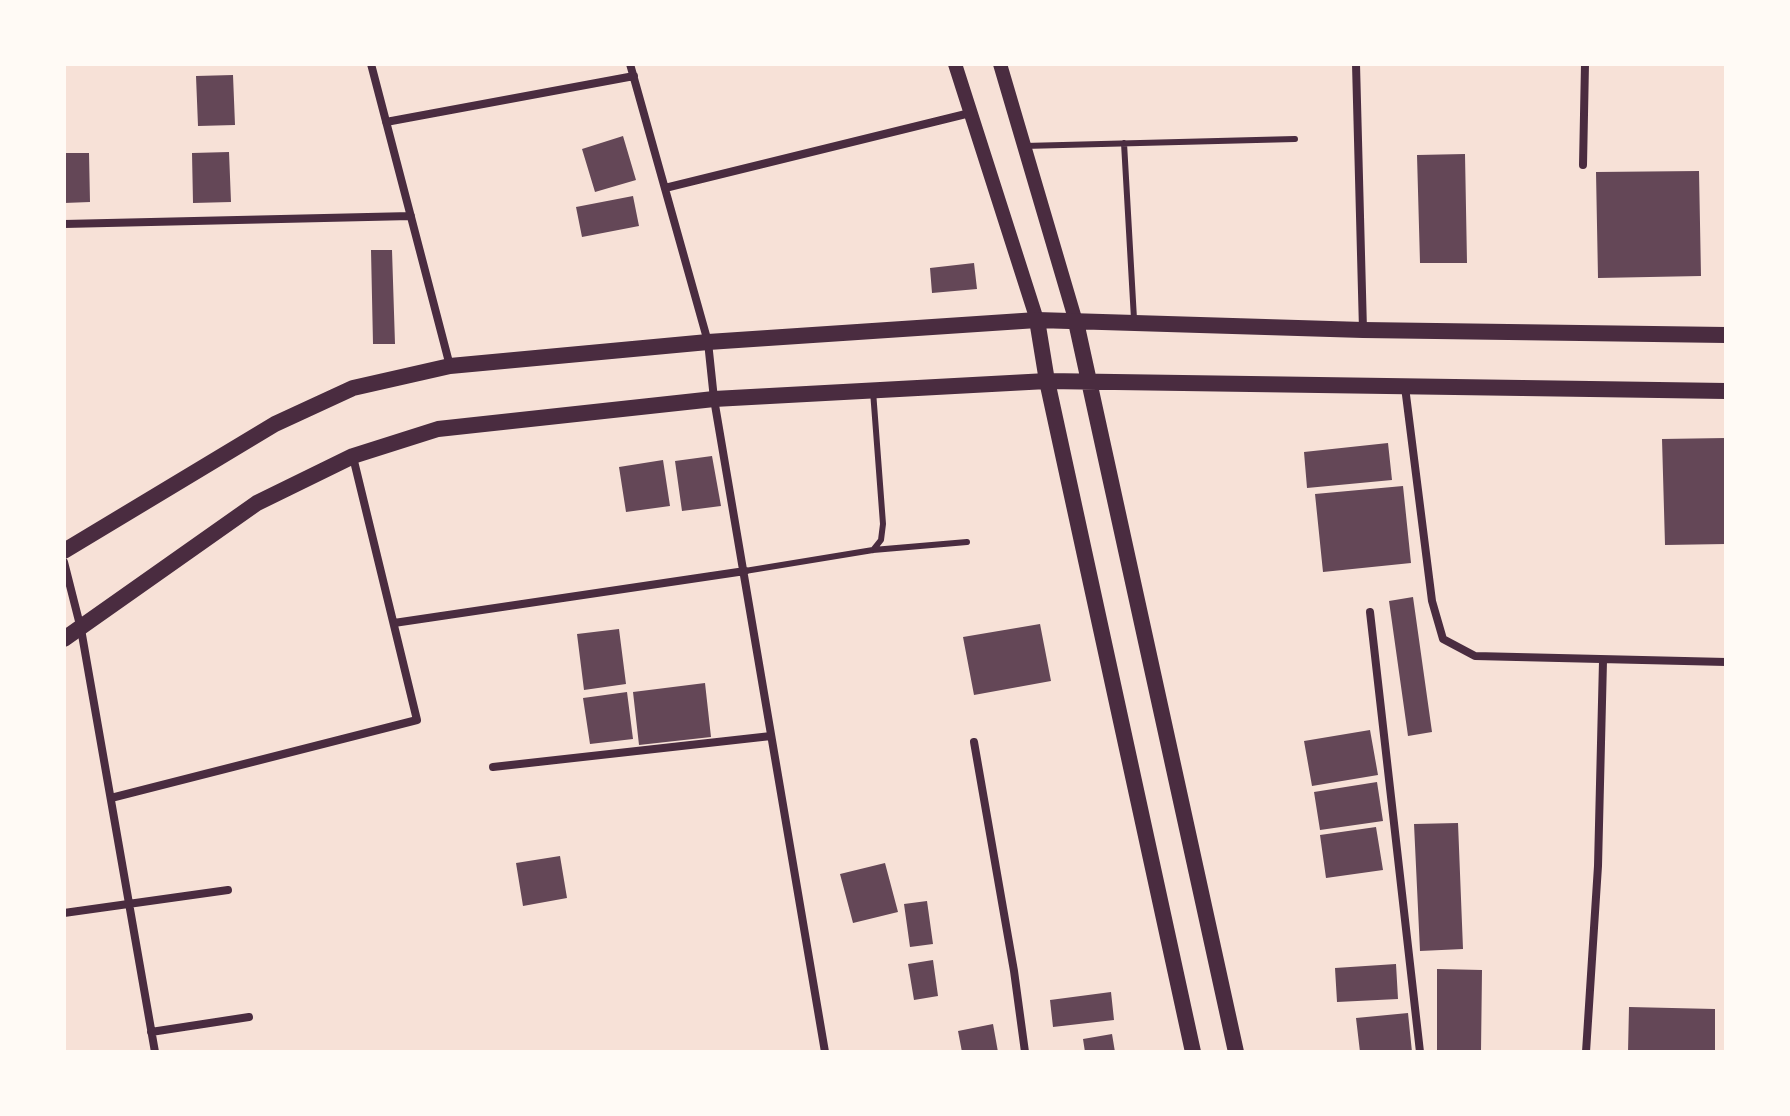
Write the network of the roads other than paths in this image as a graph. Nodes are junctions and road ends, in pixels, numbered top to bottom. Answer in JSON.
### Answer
{"nodes":[{"id":1,"x":371,"y":64,"type":"edge"},
{"id":2,"x":630,"y":64,"type":"edge"},
{"id":3,"x":955,"y":64,"type":"edge"},
{"id":4,"x":1000,"y":64,"type":"edge"},
{"id":5,"x":1356,"y":64,"type":"edge"},
{"id":6,"x":1585,"y":64,"type":"edge"},
{"id":7,"x":634,"y":76,"type":"junction"},
{"id":8,"x":970,"y":113,"type":"junction"},
{"id":9,"x":386,"y":122,"type":"junction"},
{"id":10,"x":1295,"y":139,"type":"dead end"},
{"id":11,"x":1124,"y":143,"type":"junction"},
{"id":12,"x":1024,"y":146,"type":"junction"},
{"id":13,"x":1583,"y":165,"type":"dead end"},
{"id":14,"x":665,"y":188,"type":"junction"},
{"id":15,"x":411,"y":216,"type":"junction"},
{"id":16,"x":64,"y":224,"type":"edge"},
{"id":17,"x":1037,"y":320,"type":"junction"},
{"id":18,"x":1076,"y":322,"type":"junction"},
{"id":19,"x":1134,"y":324,"type":"junction"},
{"id":20,"x":1363,"y":330,"type":"junction"},
{"id":21,"x":1726,"y":335,"type":"edge"},
{"id":22,"x":708,"y":342,"type":"junction"},
{"id":23,"x":450,"y":366,"type":"junction"},
{"id":24,"x":1088,"y":380,"type":"junction"},
{"id":25,"x":1047,"y":381,"type":"junction"},
{"id":26,"x":1405,"y":387,"type":"junction"},
{"id":27,"x":873,"y":391,"type":"junction"},
{"id":28,"x":1726,"y":391,"type":"edge"},
{"id":29,"x":714,"y":399,"type":"junction"},
{"id":30,"x":353,"y":456,"type":"junction"},
{"id":31,"x":967,"y":542,"type":"dead end"},
{"id":32,"x":873,"y":550,"type":"junction"},
{"id":33,"x":64,"y":551,"type":"edge"},
{"id":34,"x":64,"y":562,"type":"edge"},
{"id":35,"x":745,"y":571,"type":"junction"},
{"id":36,"x":1370,"y":612,"type":"dead end"},
{"id":37,"x":394,"y":623,"type":"junction"},
{"id":38,"x":81,"y":629,"type":"junction"},
{"id":39,"x":64,"y":639,"type":"edge"},
{"id":40,"x":1603,"y":661,"type":"junction"},
{"id":41,"x":1726,"y":662,"type":"edge"},
{"id":42,"x":771,"y":736,"type":"junction"},
{"id":43,"x":974,"y":742,"type":"dead end"},
{"id":44,"x":493,"y":767,"type":"dead end"},
{"id":45,"x":111,"y":798,"type":"junction"},
{"id":46,"x":228,"y":890,"type":"dead end"},
{"id":47,"x":128,"y":904,"type":"junction"},
{"id":48,"x":64,"y":913,"type":"edge"},
{"id":49,"x":249,"y":1017,"type":"dead end"},
{"id":50,"x":151,"y":1032,"type":"junction"},
{"id":51,"x":155,"y":1052,"type":"edge"},
{"id":52,"x":825,"y":1052,"type":"edge"},
{"id":53,"x":1025,"y":1052,"type":"edge"},
{"id":54,"x":1193,"y":1052,"type":"edge"},
{"id":55,"x":1236,"y":1052,"type":"edge"},
{"id":56,"x":1420,"y":1052,"type":"edge"},
{"id":57,"x":1586,"y":1052,"type":"edge"}],
"edges":[{"from":1,"to":9,"type":"street"},
{"from":2,"to":7,"type":"street"},
{"from":3,"to":8,"type":"street"},
{"from":4,"to":12,"type":"street"},
{"from":5,"to":20,"type":"street"},
{"from":6,"to":13,"type":"street"},
{"from":7,"to":9,"type":"street"},
{"from":7,"to":14,"type":"street"},
{"from":8,"to":14,"type":"street"},
{"from":8,"to":17,"type":"street"},
{"from":9,"to":15,"type":"street"},
{"from":10,"to":11,"type":"lane"},
{"from":11,"to":12,"type":"lane"},
{"from":11,"to":19,"type":"lane"},
{"from":12,"to":18,"type":"street"},
{"from":14,"to":22,"type":"street"},
{"from":15,"to":16,"type":"street"},
{"from":15,"to":23,"type":"street"},
{"from":17,"to":18,"type":"main road"},
{"from":17,"to":22,"type":"main road"},
{"from":17,"to":25,"type":"main road"},
{"from":18,"to":19,"type":"main road"},
{"from":18,"to":24,"type":"main road"},
{"from":19,"to":20,"type":"main road"},
{"from":20,"to":21,"type":"main road"},
{"from":22,"to":23,"type":"main road"},
{"from":22,"to":29,"type":"street"},
{"from":23,"to":33,"type":"main road"},
{"from":24,"to":25,"type":"main road"},
{"from":24,"to":26,"type":"main road"},
{"from":24,"to":55,"type":"main road"},
{"from":25,"to":27,"type":"main road"},
{"from":25,"to":54,"type":"main road"},
{"from":26,"to":28,"type":"main road"},
{"from":26,"to":40,"type":"street"},
{"from":27,"to":29,"type":"main road"},
{"from":27,"to":32,"type":"lane"},
{"from":29,"to":30,"type":"main road"},
{"from":29,"to":35,"type":"street"},
{"from":30,"to":37,"type":"street"},
{"from":30,"to":38,"type":"main road"},
{"from":31,"to":32,"type":"lane"},
{"from":32,"to":35,"type":"lane"},
{"from":34,"to":38,"type":"street"},
{"from":35,"to":37,"type":"street"},
{"from":35,"to":42,"type":"street"},
{"from":36,"to":56,"type":"street"},
{"from":37,"to":45,"type":"street"},
{"from":38,"to":39,"type":"main road"},
{"from":38,"to":45,"type":"street"},
{"from":40,"to":41,"type":"street"},
{"from":40,"to":57,"type":"street"},
{"from":42,"to":44,"type":"street"},
{"from":42,"to":52,"type":"street"},
{"from":43,"to":53,"type":"street"},
{"from":45,"to":47,"type":"street"},
{"from":46,"to":47,"type":"street"},
{"from":47,"to":48,"type":"street"},
{"from":47,"to":50,"type":"street"},
{"from":49,"to":50,"type":"street"},
{"from":50,"to":51,"type":"street"}]}
